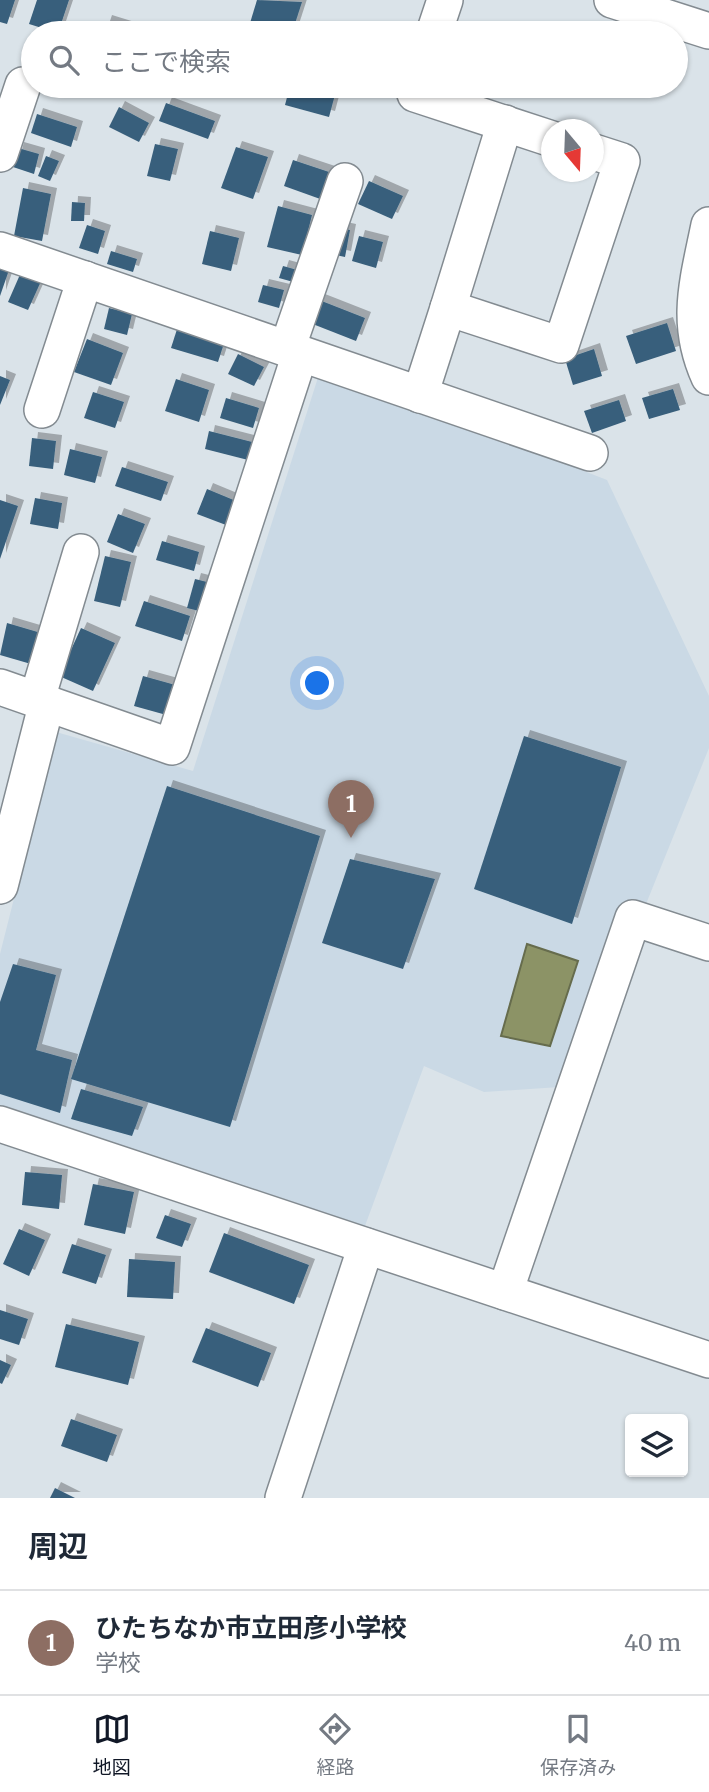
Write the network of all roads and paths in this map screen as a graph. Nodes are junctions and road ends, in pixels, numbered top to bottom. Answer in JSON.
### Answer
{"nodes":[{"id":1,"x":445,"y":0,"type":"edge"},
{"id":2,"x":612,"y":0,"type":"edge"},
{"id":3,"x":438,"y":21,"type":"edge"},
{"id":4,"x":678,"y":21,"type":"edge"},
{"id":5,"x":688,"y":24,"type":"edge"},
{"id":6,"x":709,"y":31,"type":"edge"},
{"id":7,"x":21,"y":91,"type":"edge"},
{"id":8,"x":427,"y":98,"type":"edge"},
{"id":9,"x":505,"y":124,"type":"junction"},
{"id":10,"x":541,"y":135,"type":"edge"},
{"id":11,"x":0,"y":154,"type":"edge"},
{"id":12,"x":604,"y":155,"type":"edge"},
{"id":13,"x":345,"y":181,"type":"dead end"},
{"id":14,"x":709,"y":225,"type":"edge"},
{"id":15,"x":0,"y":250,"type":"edge"},
{"id":16,"x":85,"y":279,"type":"junction"},
{"id":17,"x":448,"y":308,"type":"junction"},
{"id":18,"x":294,"y":351,"type":"junction"},
{"id":19,"x":709,"y":377,"type":"edge"},
{"id":20,"x":420,"y":395,"type":"junction"},
{"id":21,"x":42,"y":410,"type":"dead end"},
{"id":22,"x":590,"y":453,"type":"dead end"},
{"id":23,"x":81,"y":552,"type":"dead end"},
{"id":24,"x":0,"y":687,"type":"edge"},
{"id":25,"x":42,"y":701,"type":"junction"},
{"id":26,"x":0,"y":887,"type":"edge"},
{"id":27,"x":709,"y":943,"type":"edge"},
{"id":28,"x":0,"y":1124,"type":"edge"},
{"id":29,"x":366,"y":1246,"type":"junction"},
{"id":30,"x":505,"y":1292,"type":"junction"},
{"id":31,"x":709,"y":1360,"type":"edge"},
{"id":32,"x":283,"y":1498,"type":"edge"}],
"edges":[{"from":1,"to":3,"type":"street"},
{"from":2,"to":4,"type":"street"},
{"from":5,"to":6,"type":"street"},
{"from":7,"to":11,"type":"street"},
{"from":8,"to":9,"type":"street"},
{"from":9,"to":10,"type":"street"},
{"from":9,"to":17,"type":"street"},
{"from":12,"to":17,"type":"street"},
{"from":13,"to":18,"type":"street"},
{"from":14,"to":19,"type":"street"},
{"from":15,"to":16,"type":"street"},
{"from":16,"to":18,"type":"street"},
{"from":16,"to":21,"type":"street"},
{"from":17,"to":20,"type":"street"},
{"from":18,"to":20,"type":"street"},
{"from":18,"to":25,"type":"street"},
{"from":20,"to":22,"type":"street"},
{"from":23,"to":25,"type":"street"},
{"from":24,"to":25,"type":"street"},
{"from":25,"to":26,"type":"street"},
{"from":27,"to":30,"type":"street"},
{"from":28,"to":29,"type":"street"},
{"from":29,"to":30,"type":"street"},
{"from":29,"to":32,"type":"street"},
{"from":30,"to":31,"type":"street"}]}
